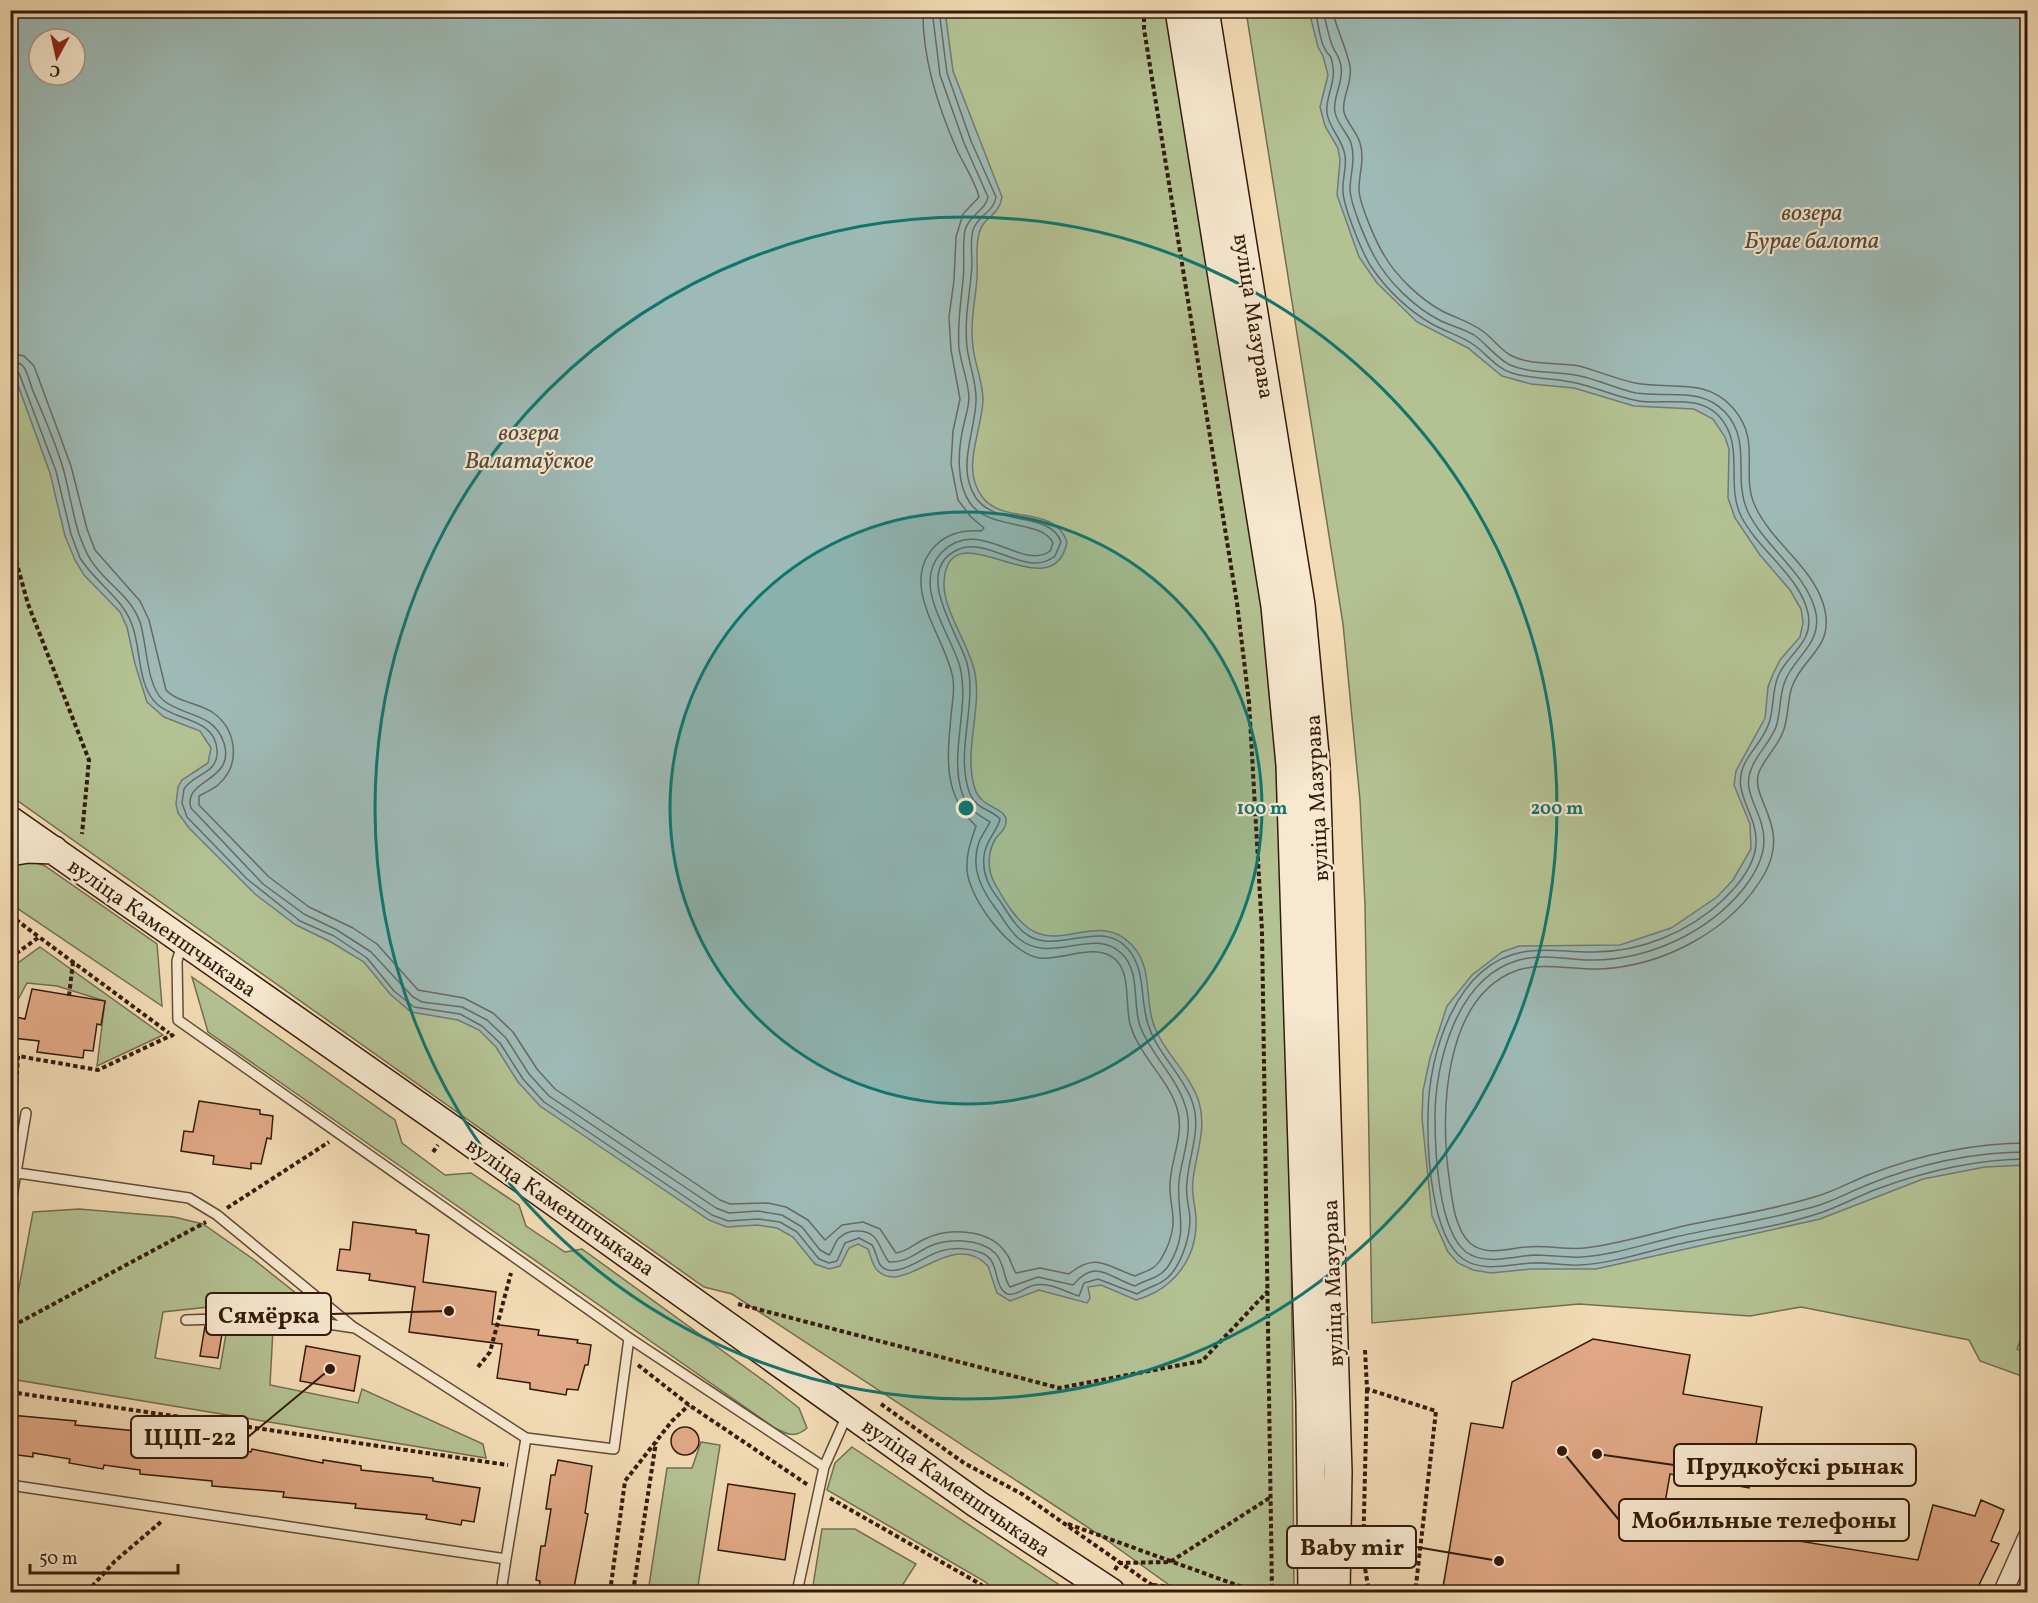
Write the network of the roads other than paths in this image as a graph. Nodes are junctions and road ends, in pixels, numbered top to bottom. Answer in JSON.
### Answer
{"nodes":[{"id":1,"x":1179,"y":10,"type":"edge"},
{"id":2,"x":1205,"y":10,"type":"edge"},
{"id":3,"x":10,"y":820,"type":"edge"},
{"id":4,"x":54,"y":850,"type":"junction"},
{"id":5,"x":10,"y":852,"type":"edge"},
{"id":6,"x":183,"y":942,"type":"junction"},
{"id":7,"x":26,"y":1113,"type":"dead end"},
{"id":8,"x":18,"y":1173,"type":"junction"},
{"id":9,"x":10,"y":1208,"type":"edge"},
{"id":10,"x":186,"y":1320,"type":"dead end"},
{"id":11,"x":355,"y":1328,"type":"junction"},
{"id":12,"x":629,"y":1338,"type":"junction"},
{"id":13,"x":849,"y":1411,"type":"junction"},
{"id":14,"x":526,"y":1438,"type":"junction"},
{"id":15,"x":824,"y":1467,"type":"junction"},
{"id":16,"x":10,"y":1485,"type":"edge"},
{"id":17,"x":2028,"y":1536,"type":"edge"},
{"id":18,"x":506,"y":1559,"type":"junction"},
{"id":19,"x":501,"y":1593,"type":"edge"},
{"id":20,"x":797,"y":1593,"type":"edge"},
{"id":21,"x":1111,"y":1593,"type":"edge"},
{"id":22,"x":1312,"y":1593,"type":"edge"},
{"id":23,"x":1336,"y":1593,"type":"edge"},
{"id":24,"x":2003,"y":1593,"type":"edge"}],
"edges":[{"from":1,"to":22,"type":"main road","name":"вуліца Мазурава"},
{"from":2,"to":23,"type":"main road","name":"вуліца Мазурава"},
{"from":3,"to":4,"type":"main road","name":"вуліца Каменшчыкава"},
{"from":4,"to":5,"type":"main road"},
{"from":4,"to":6,"type":"main road","name":"вуліца Каменшчыкава"},
{"from":6,"to":12,"type":"lane"},
{"from":6,"to":13,"type":"main road","name":"вуліца Каменшчыкава"},
{"from":7,"to":8,"type":"lane"},
{"from":8,"to":9,"type":"lane"},
{"from":8,"to":11,"type":"lane"},
{"from":10,"to":11,"type":"lane"},
{"from":11,"to":14,"type":"lane"},
{"from":12,"to":14,"type":"lane"},
{"from":12,"to":15,"type":"lane"},
{"from":13,"to":15,"type":"lane"},
{"from":13,"to":21,"type":"main road","name":"вуліца Каменшчыкава"},
{"from":14,"to":18,"type":"lane"},
{"from":15,"to":20,"type":"lane"},
{"from":16,"to":18,"type":"lane"},
{"from":17,"to":24,"type":"street"},
{"from":18,"to":19,"type":"lane"}]}
